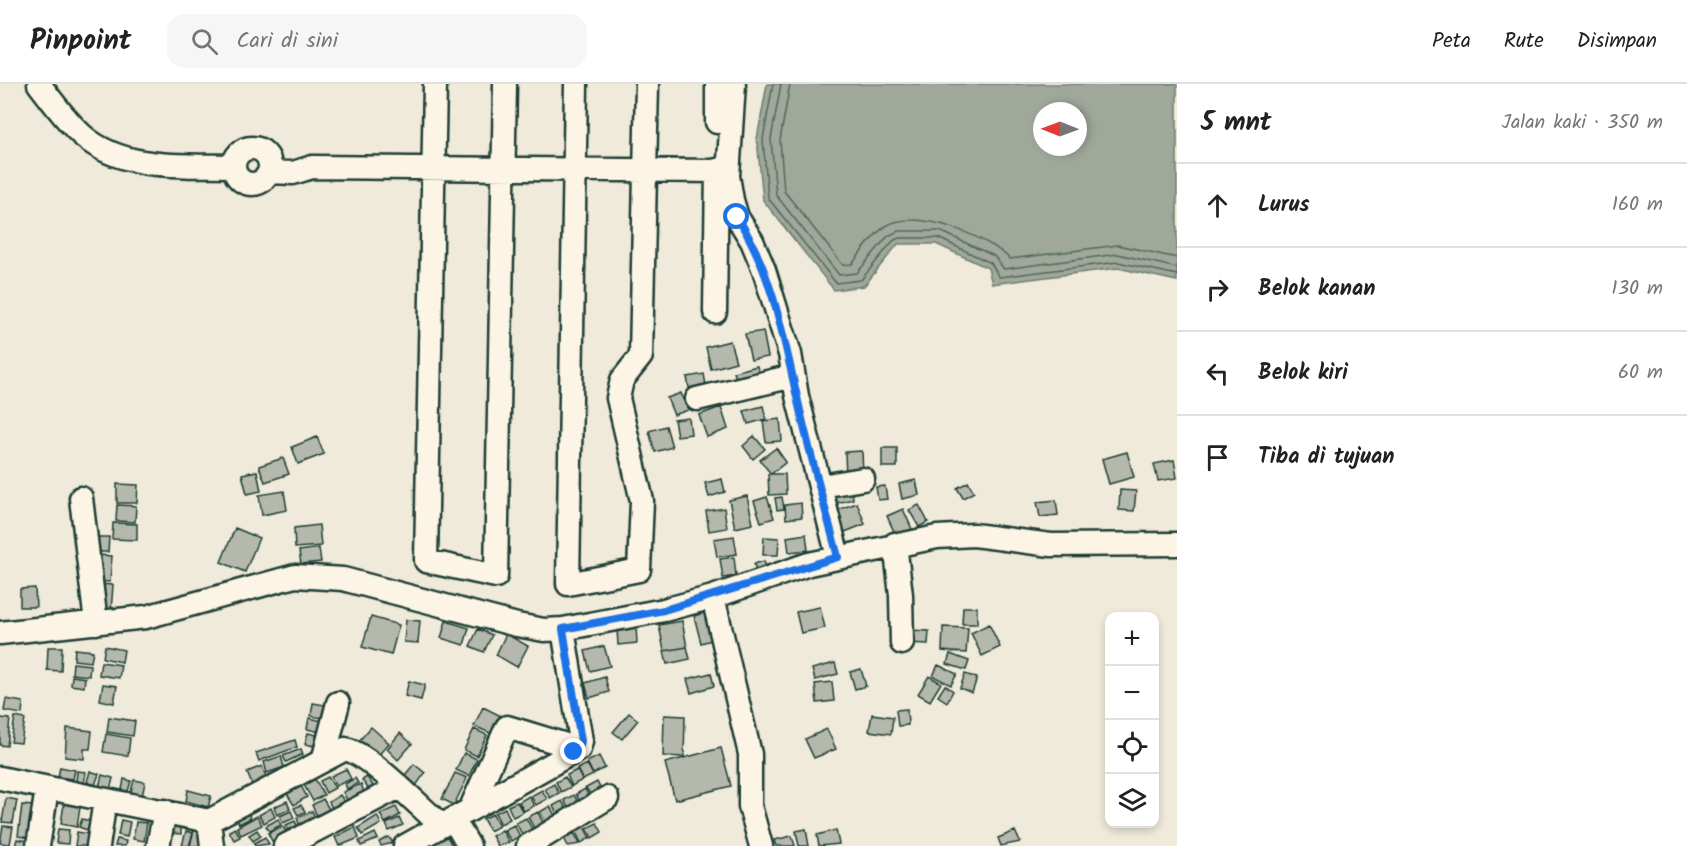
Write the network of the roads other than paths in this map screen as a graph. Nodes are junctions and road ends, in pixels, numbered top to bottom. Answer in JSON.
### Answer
{"nodes":[{"id":1,"x":39,"y":84,"type":"edge"},
{"id":2,"x":435,"y":84,"type":"edge"},
{"id":3,"x":505,"y":84,"type":"edge"},
{"id":4,"x":576,"y":84,"type":"edge"},
{"id":5,"x":647,"y":84,"type":"edge"},
{"id":6,"x":717,"y":84,"type":"edge"},
{"id":7,"x":734,"y":84,"type":"edge"},
{"id":8,"x":433,"y":168,"type":"junction"},
{"id":9,"x":503,"y":169,"type":"junction"},
{"id":10,"x":575,"y":170,"type":"junction"},
{"id":11,"x":645,"y":171,"type":"junction"},
{"id":12,"x":717,"y":171,"type":"junction"},
{"id":13,"x":715,"y":312,"type":"dead end"},
{"id":14,"x":793,"y":376,"type":"junction"},
{"id":15,"x":698,"y":399,"type":"dead end"},
{"id":16,"x":863,"y":479,"type":"dead end"},
{"id":17,"x":821,"y":486,"type":"junction"},
{"id":18,"x":81,"y":498,"type":"dead end"},
{"id":19,"x":895,"y":544,"type":"junction"},
{"id":20,"x":1177,"y":544,"type":"edge"},
{"id":21,"x":838,"y":557,"type":"junction"},
{"id":22,"x":713,"y":597,"type":"junction"},
{"id":23,"x":96,"y":623,"type":"junction"},
{"id":24,"x":563,"y":629,"type":"junction"},
{"id":25,"x":0,"y":633,"type":"edge"},
{"id":26,"x":902,"y":643,"type":"dead end"},
{"id":27,"x":338,"y":703,"type":"dead end"},
{"id":28,"x":579,"y":749,"type":"junction"},
{"id":29,"x":324,"y":758,"type":"junction"},
{"id":30,"x":0,"y":778,"type":"edge"},
{"id":31,"x":399,"y":787,"type":"junction"},
{"id":32,"x":47,"y":789,"type":"junction"},
{"id":33,"x":607,"y":798,"type":"dead end"},
{"id":34,"x":105,"y":800,"type":"junction"},
{"id":35,"x":165,"y":811,"type":"junction"},
{"id":36,"x":455,"y":818,"type":"junction"},
{"id":37,"x":209,"y":821,"type":"junction"},
{"id":38,"x":38,"y":846,"type":"edge"},
{"id":39,"x":98,"y":846,"type":"edge"},
{"id":40,"x":158,"y":846,"type":"edge"},
{"id":41,"x":212,"y":846,"type":"edge"},
{"id":42,"x":285,"y":846,"type":"edge"},
{"id":43,"x":405,"y":846,"type":"edge"},
{"id":44,"x":469,"y":846,"type":"edge"},
{"id":45,"x":528,"y":846,"type":"edge"},
{"id":46,"x":761,"y":846,"type":"edge"}],
"edges":[{"from":1,"to":8,"type":"street"},
{"from":2,"to":8,"type":"street"},
{"from":3,"to":9,"type":"street"},
{"from":4,"to":10,"type":"street"},
{"from":5,"to":11,"type":"street"},
{"from":6,"to":12,"type":"street"},
{"from":7,"to":14,"type":"street"},
{"from":8,"to":9,"type":"street"},
{"from":8,"to":9,"type":"street"},
{"from":9,"to":10,"type":"street"},
{"from":10,"to":11,"type":"street"},
{"from":10,"to":11,"type":"street"},
{"from":11,"to":12,"type":"street"},
{"from":12,"to":13,"type":"street"},
{"from":14,"to":15,"type":"street"},
{"from":14,"to":17,"type":"street"},
{"from":16,"to":17,"type":"street"},
{"from":17,"to":21,"type":"street"},
{"from":18,"to":23,"type":"street"},
{"from":19,"to":20,"type":"street"},
{"from":19,"to":21,"type":"street"},
{"from":19,"to":26,"type":"street"},
{"from":21,"to":22,"type":"street"},
{"from":22,"to":24,"type":"street"},
{"from":22,"to":46,"type":"street"},
{"from":23,"to":24,"type":"street"},
{"from":23,"to":25,"type":"street"},
{"from":24,"to":28,"type":"street"},
{"from":27,"to":29,"type":"street"},
{"from":28,"to":36,"type":"street"},
{"from":28,"to":36,"type":"street"},
{"from":29,"to":31,"type":"street"},
{"from":29,"to":37,"type":"street"},
{"from":30,"to":32,"type":"street"},
{"from":31,"to":36,"type":"street"},
{"from":31,"to":42,"type":"street"},
{"from":32,"to":34,"type":"street"},
{"from":32,"to":38,"type":"street"},
{"from":33,"to":45,"type":"street"},
{"from":34,"to":35,"type":"street"},
{"from":34,"to":39,"type":"street"},
{"from":35,"to":37,"type":"street"},
{"from":35,"to":40,"type":"street"},
{"from":36,"to":43,"type":"street"},
{"from":36,"to":44,"type":"street"},
{"from":37,"to":41,"type":"street"}]}
